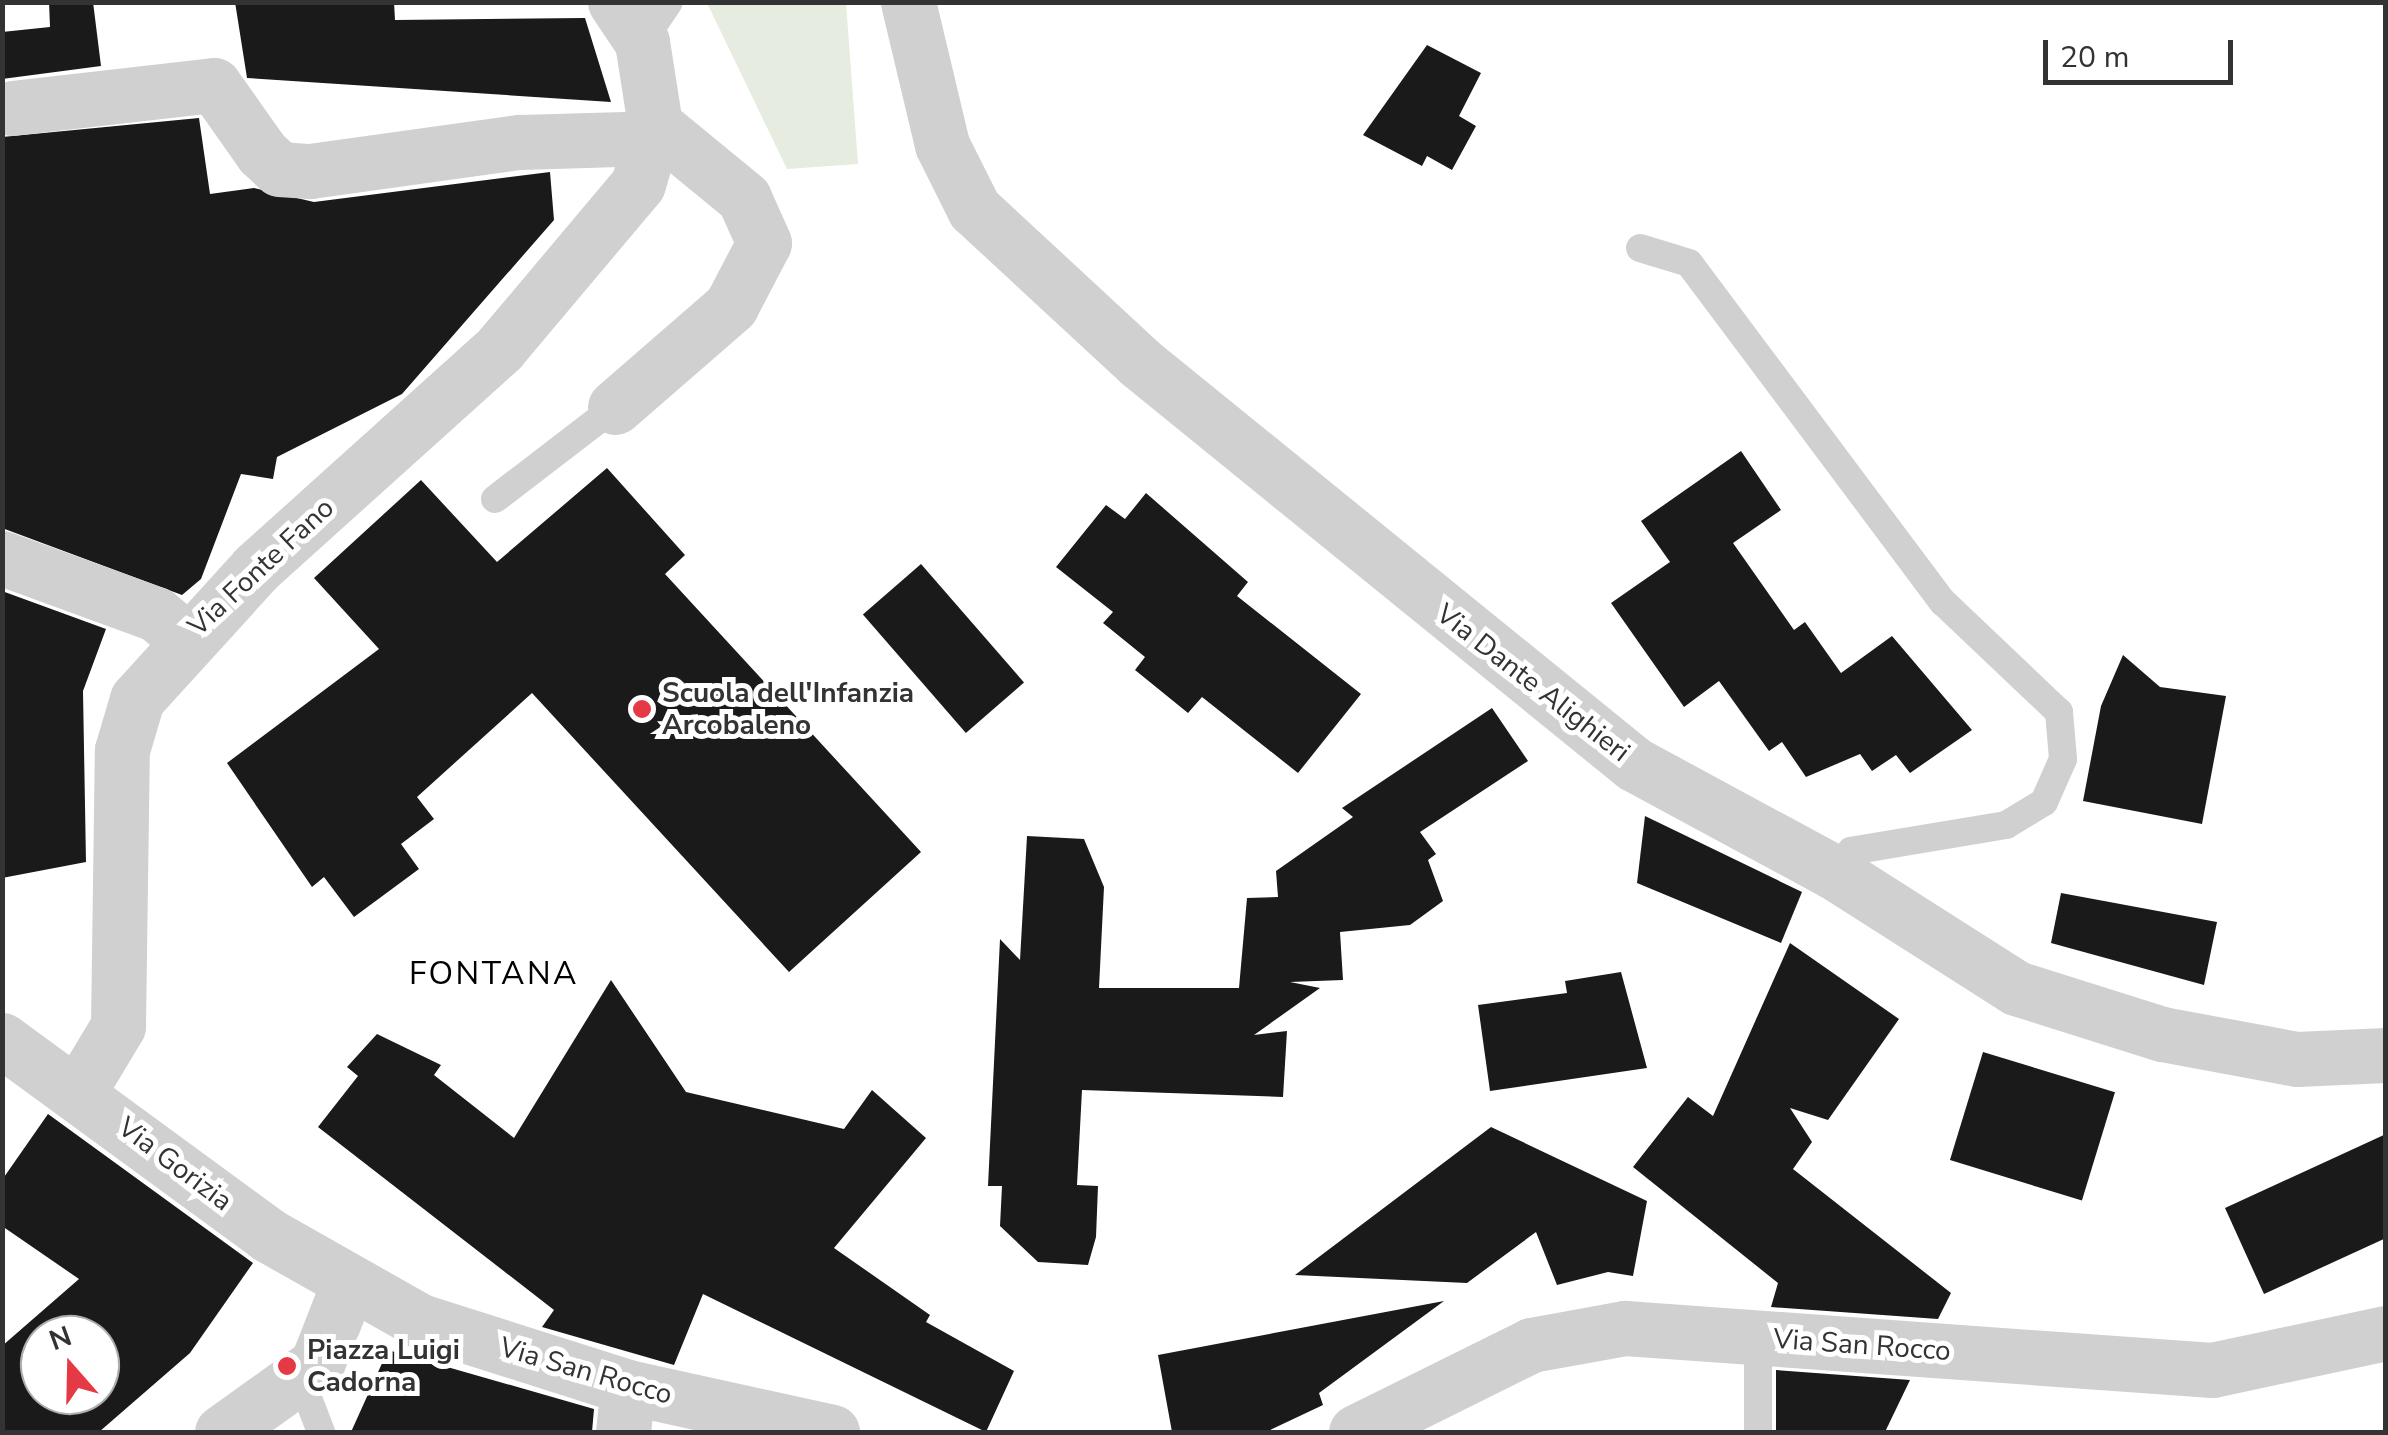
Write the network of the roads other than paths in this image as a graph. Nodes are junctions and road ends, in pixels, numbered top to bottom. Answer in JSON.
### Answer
{"nodes":[{"id":1,"x":908,"y":2,"type":"edge"},
{"id":2,"x":642,"y":16,"type":"edge"},
{"id":3,"x":7,"y":108,"type":"edge"},
{"id":4,"x":653,"y":132,"type":"junction"},
{"id":5,"x":1640,"y":248,"type":"dead end"},
{"id":6,"x":615,"y":406,"type":"joint"},
{"id":7,"x":495,"y":499,"type":"dead end"},
{"id":8,"x":2,"y":558,"type":"edge"},
{"id":9,"x":185,"y":638,"type":"junction"},
{"id":10,"x":1834,"y":872,"type":"junction"},
{"id":11,"x":2,"y":1040,"type":"edge"},
{"id":12,"x":2386,"y":1055,"type":"edge"},
{"id":13,"x":79,"y":1090,"type":"junction"},
{"id":14,"x":348,"y":1285,"type":"junction"},
{"id":15,"x":2386,"y":1332,"type":"edge"},
{"id":16,"x":1758,"y":1337,"type":"junction"},
{"id":17,"x":300,"y":1377,"type":"junction"},
{"id":18,"x":626,"y":1410,"type":"edge"},
{"id":19,"x":222,"y":1432,"type":"edge"},
{"id":20,"x":321,"y":1432,"type":"edge"},
{"id":21,"x":832,"y":1432,"type":"edge"},
{"id":22,"x":1356,"y":1432,"type":"edge"},
{"id":23,"x":1758,"y":1432,"type":"edge"}],
"edges":[{"from":1,"to":10,"type":"street","name":"Via Dante Alighieri"},
{"from":2,"to":4,"type":"street","name":"Via Fonte Fano"},
{"from":3,"to":4,"type":"street"},
{"from":4,"to":6,"type":"street"},
{"from":4,"to":9,"type":"street","name":"Via Fonte Fano"},
{"from":5,"to":10,"type":"lane"},
{"from":6,"to":7,"type":"lane"},
{"from":8,"to":9,"type":"street"},
{"from":9,"to":13,"type":"street","name":"Via Fonte Fano"},
{"from":10,"to":12,"type":"street","name":"Via Dante Alighieri"},
{"from":11,"to":13,"type":"street","name":"Via Gorizia"},
{"from":13,"to":14,"type":"street","name":"Via Gorizia"},
{"from":14,"to":17,"type":"street"},
{"from":14,"to":18,"type":"street","name":"Via San Rocco"},
{"from":15,"to":16,"type":"street","name":"Via San Rocco"},
{"from":16,"to":22,"type":"street","name":"Via San Rocco"},
{"from":16,"to":23,"type":"lane"},
{"from":17,"to":19,"type":"street"},
{"from":17,"to":20,"type":"lane"},
{"from":18,"to":21,"type":"street","name":"Via San Rocco"}]}
